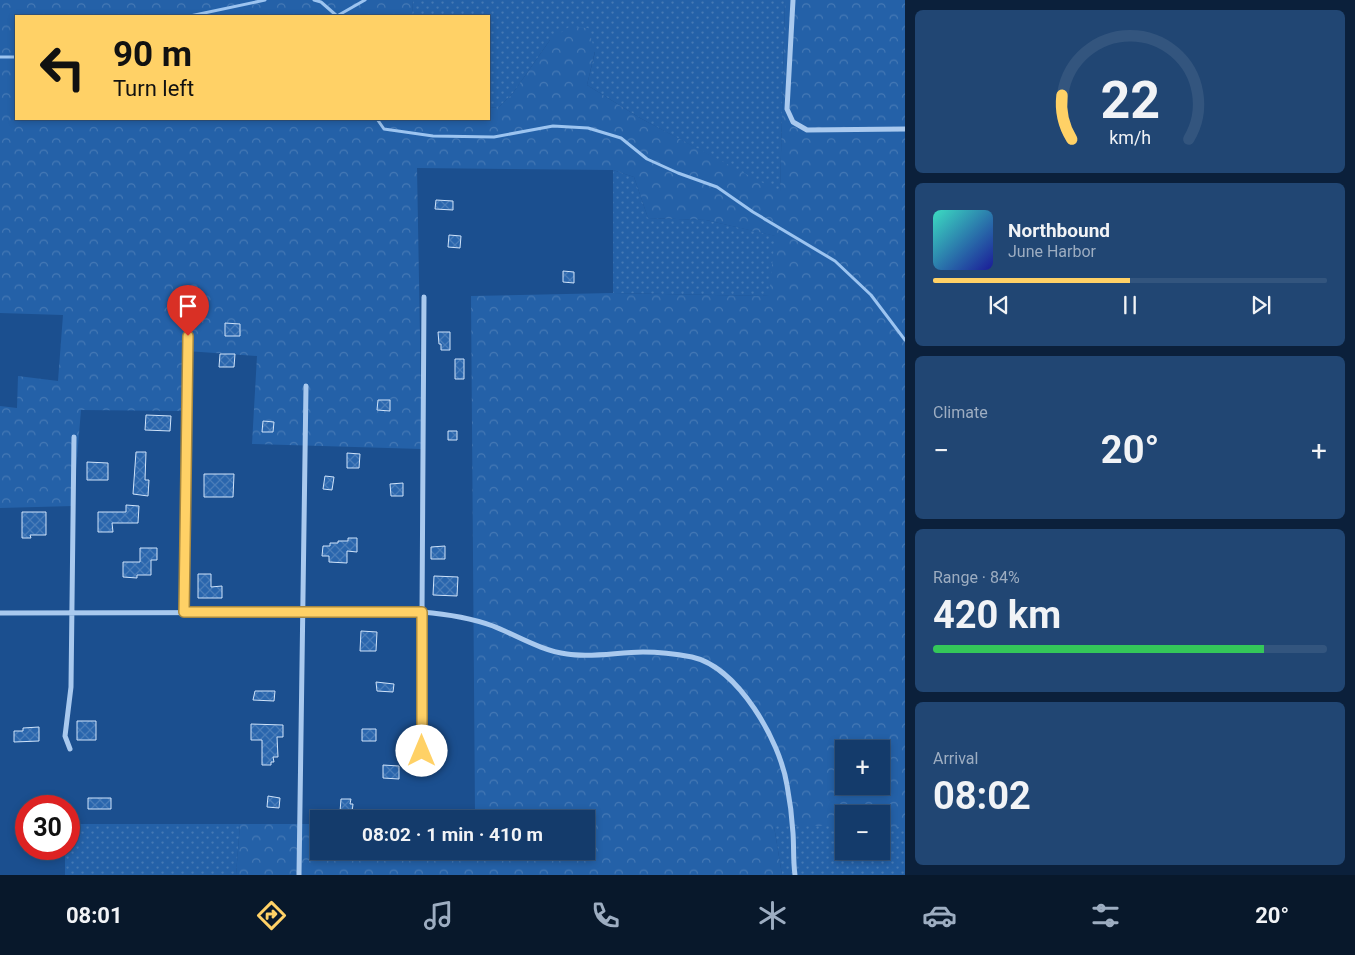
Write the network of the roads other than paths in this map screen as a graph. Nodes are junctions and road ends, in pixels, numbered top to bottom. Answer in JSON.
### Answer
{"nodes":[{"id":1,"x":792,"y":0,"type":"edge"},
{"id":2,"x":905,"y":129,"type":"edge"},
{"id":3,"x":189,"y":296,"type":"dead end"},
{"id":4,"x":424,"y":297,"type":"dead end"},
{"id":5,"x":306,"y":386,"type":"dead end"},
{"id":6,"x":74,"y":437,"type":"dead end"},
{"id":7,"x":72,"y":612,"type":"junction"},
{"id":8,"x":184,"y":612,"type":"junction"},
{"id":9,"x":303,"y":612,"type":"junction"},
{"id":10,"x":422,"y":612,"type":"junction"},
{"id":11,"x":0,"y":613,"type":"edge"},
{"id":12,"x":70,"y":749,"type":"dead end"},
{"id":13,"x":421,"y":771,"type":"dead end"},
{"id":14,"x":299,"y":875,"type":"edge"},
{"id":15,"x":795,"y":875,"type":"edge"}],
"edges":[{"from":1,"to":2,"type":"street"},
{"from":3,"to":8,"type":"street"},
{"from":4,"to":10,"type":"street"},
{"from":5,"to":9,"type":"street"},
{"from":6,"to":7,"type":"street"},
{"from":7,"to":8,"type":"street"},
{"from":7,"to":11,"type":"street"},
{"from":7,"to":12,"type":"street"},
{"from":8,"to":9,"type":"street"},
{"from":9,"to":10,"type":"street"},
{"from":9,"to":14,"type":"street"},
{"from":10,"to":13,"type":"street"},
{"from":10,"to":15,"type":"street"}]}
